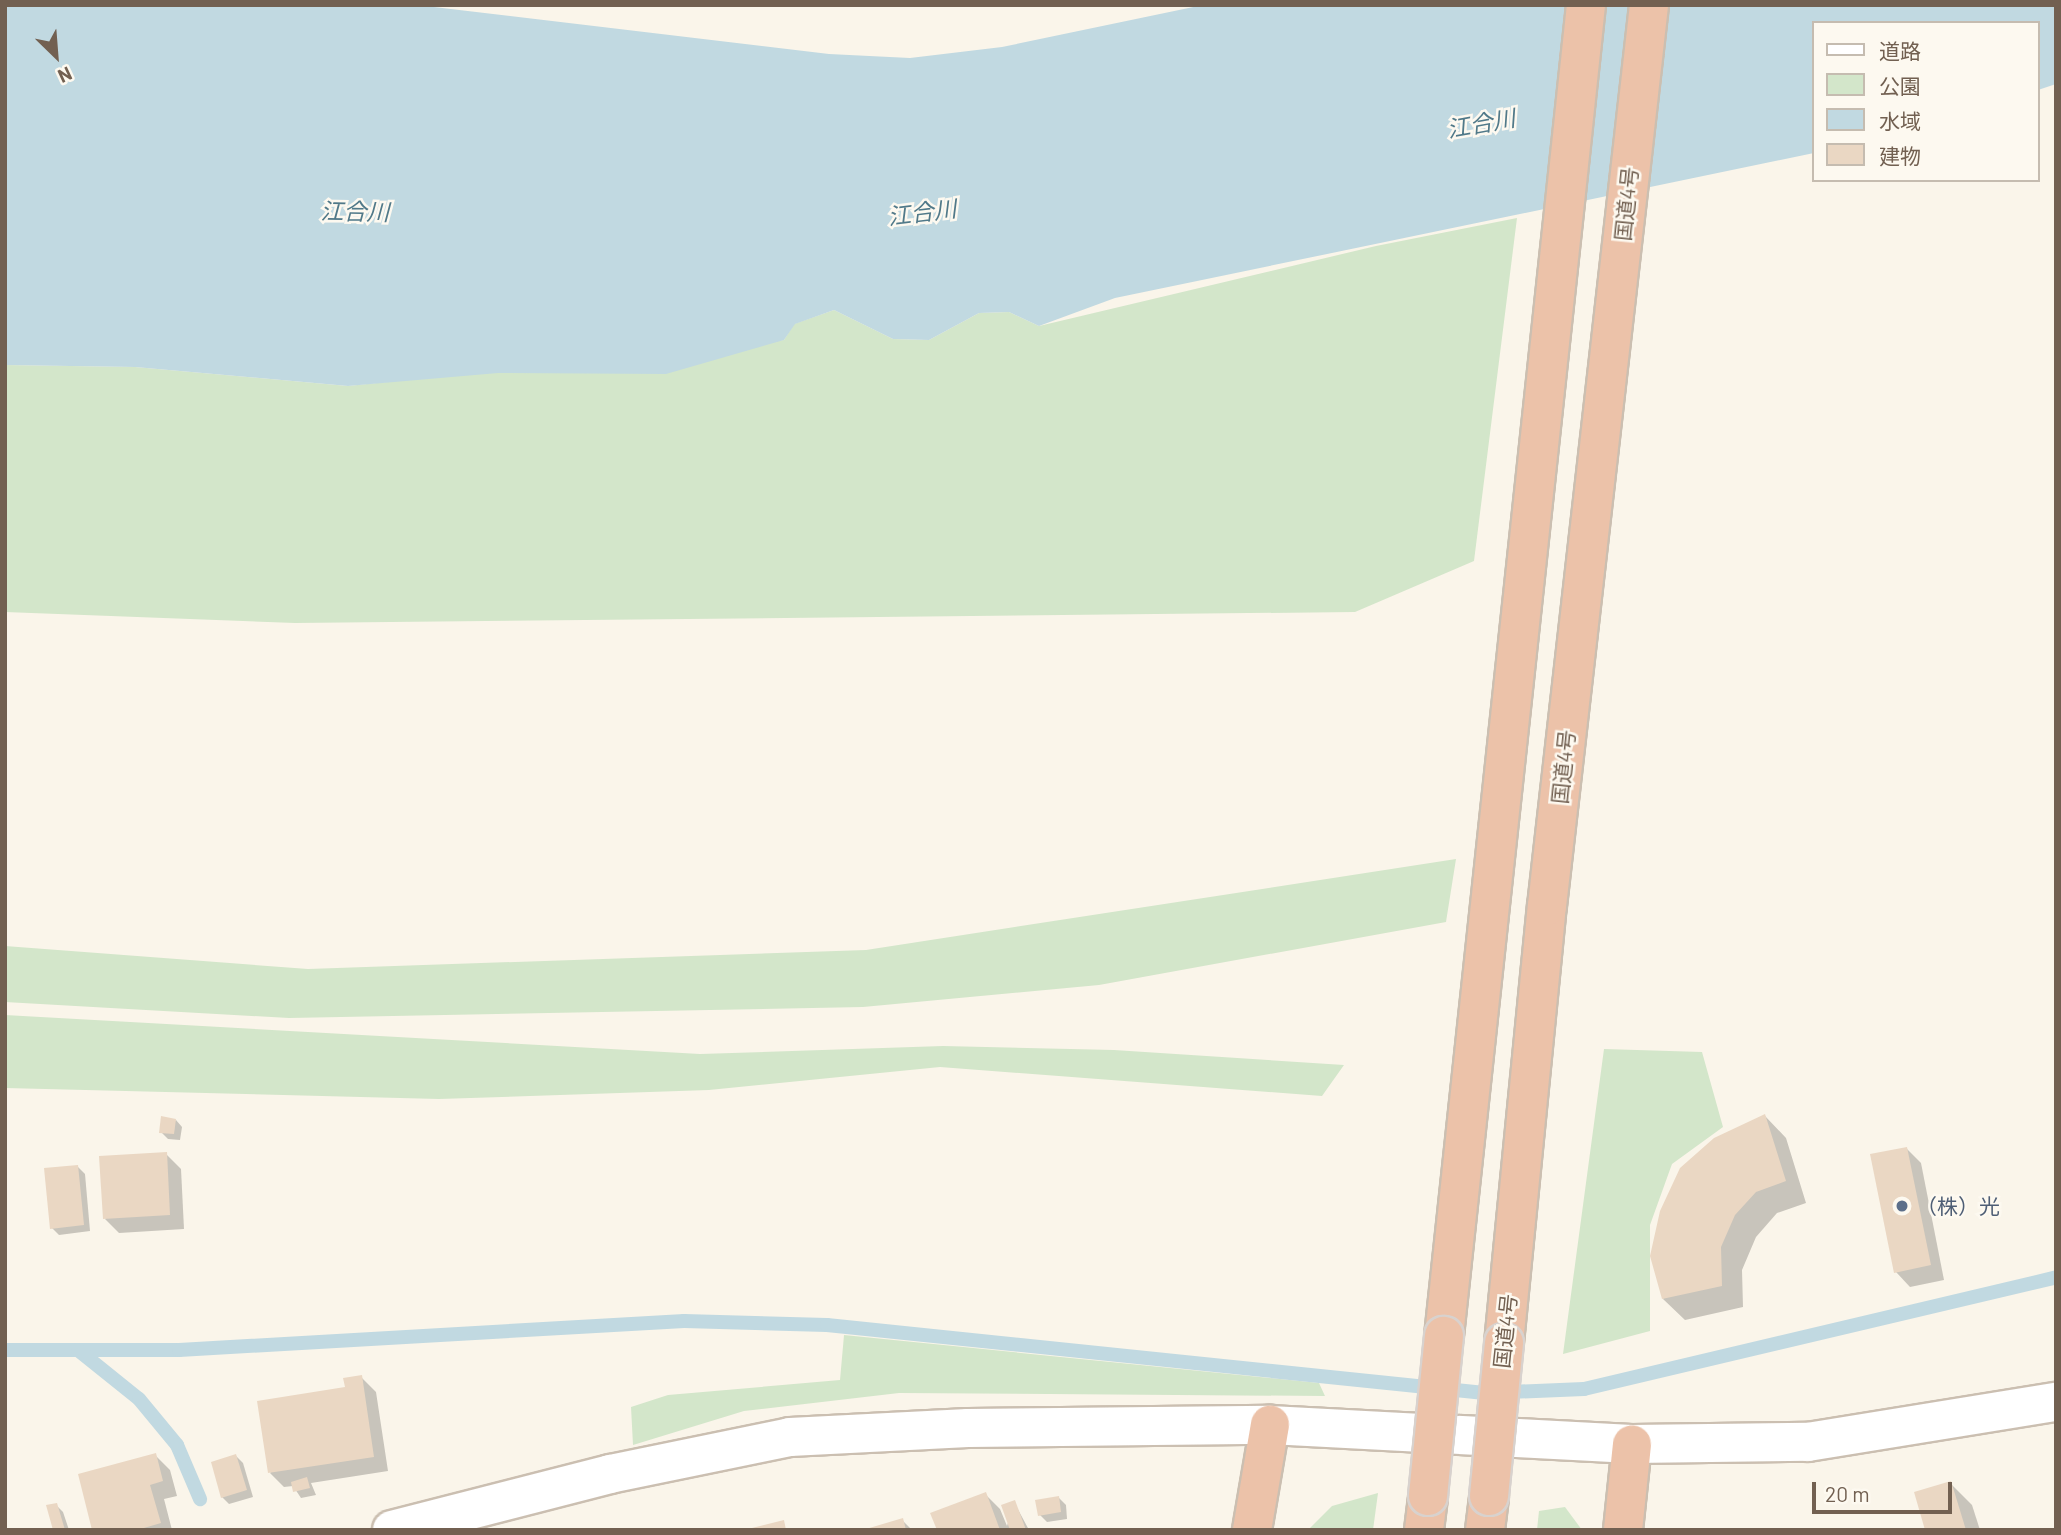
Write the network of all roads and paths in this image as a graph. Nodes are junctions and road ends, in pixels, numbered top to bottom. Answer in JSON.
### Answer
{"nodes":[{"id":1,"x":1586,"y":5,"type":"edge"},
{"id":2,"x":1649,"y":5,"type":"edge"},
{"id":3,"x":2056,"y":1402,"type":"edge"},
{"id":4,"x":1270,"y":1425,"type":"junction"},
{"id":5,"x":1632,"y":1444,"type":"junction"},
{"id":6,"x":1426,"y":1513,"type":"edge"},
{"id":7,"x":1487,"y":1513,"type":"edge"},
{"id":8,"x":392,"y":1530,"type":"edge"},
{"id":9,"x":1252,"y":1530,"type":"edge"},
{"id":10,"x":1623,"y":1530,"type":"edge"}],
"edges":[{"from":1,"to":6,"type":"highway","bridge":true},
{"from":2,"to":7,"type":"highway","name":"国道4号","bridge":true},
{"from":3,"to":5,"type":"street"},
{"from":4,"to":5,"type":"street"},
{"from":4,"to":8,"type":"street"},
{"from":4,"to":9,"type":"highway"},
{"from":5,"to":10,"type":"highway"}]}
